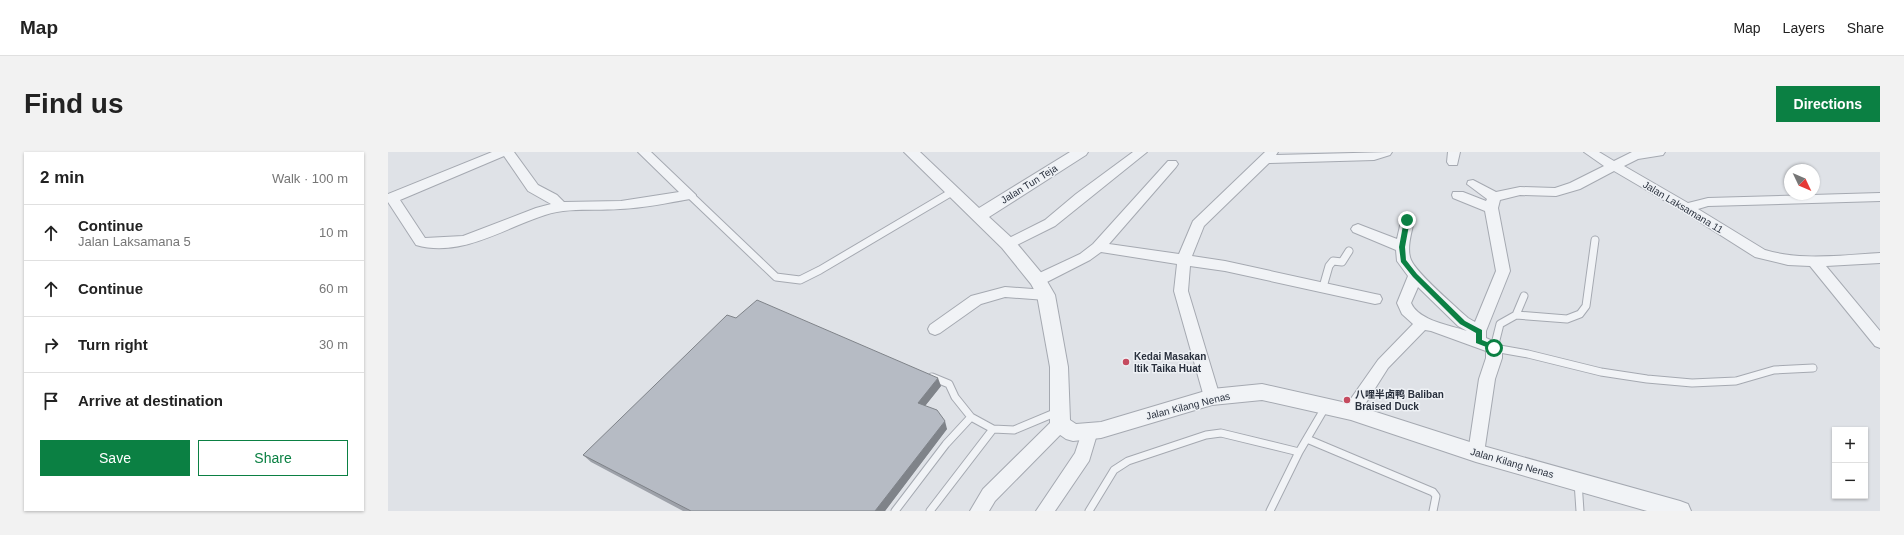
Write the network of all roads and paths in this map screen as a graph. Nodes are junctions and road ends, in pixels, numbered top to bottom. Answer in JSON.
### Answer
{"nodes":[{"id":1,"x":503,"y":152,"type":"edge"},
{"id":2,"x":508,"y":152,"type":"edge"},
{"id":3,"x":644,"y":152,"type":"edge"},
{"id":4,"x":911,"y":152,"type":"edge"},
{"id":5,"x":1081,"y":152,"type":"edge"},
{"id":6,"x":1141,"y":152,"type":"edge"},
{"id":7,"x":1386,"y":152,"type":"edge"},
{"id":8,"x":1590,"y":152,"type":"edge"},
{"id":9,"x":1659,"y":152,"type":"edge"},
{"id":10,"x":1269,"y":155,"type":"edge"},
{"id":11,"x":1172,"y":164,"type":"dead end"},
{"id":12,"x":1614,"y":166,"type":"junction"},
{"id":13,"x":1472,"y":184,"type":"dead end"},
{"id":14,"x":952,"y":192,"type":"junction"},
{"id":15,"x":690,"y":195,"type":"junction"},
{"id":16,"x":1458,"y":195,"type":"dead end"},
{"id":17,"x":390,"y":198,"type":"edge"},
{"id":18,"x":1880,"y":198,"type":"edge"},
{"id":19,"x":1493,"y":202,"type":"junction"},
{"id":20,"x":561,"y":206,"type":"junction"},
{"id":21,"x":1689,"y":209,"type":"junction"},
{"id":22,"x":978,"y":216,"type":"junction"},
{"id":23,"x":1407,"y":220,"type":"dead end"},
{"id":24,"x":1358,"y":229,"type":"dead end"},
{"id":25,"x":1595,"y":240,"type":"dead end"},
{"id":26,"x":1008,"y":244,"type":"junction"},
{"id":27,"x":1098,"y":246,"type":"junction"},
{"id":28,"x":1402,"y":247,"type":"junction"},
{"id":29,"x":1349,"y":251,"type":"dead end"},
{"id":30,"x":1880,"y":258,"type":"edge"},
{"id":31,"x":1184,"y":259,"type":"junction"},
{"id":32,"x":1814,"y":261,"type":"junction"},
{"id":33,"x":1415,"y":276,"type":"junction"},
{"id":34,"x":1042,"y":287,"type":"junction"},
{"id":35,"x":1323,"y":287,"type":"junction"},
{"id":36,"x":1524,"y":296,"type":"dead end"},
{"id":37,"x":1375,"y":299,"type":"dead end"},
{"id":38,"x":1516,"y":315,"type":"junction"},
{"id":39,"x":1422,"y":324,"type":"junction"},
{"id":40,"x":935,"y":329,"type":"dead end"},
{"id":41,"x":1479,"y":336,"type":"junction"},
{"id":42,"x":1880,"y":342,"type":"edge"},
{"id":43,"x":1494,"y":348,"type":"junction"},
{"id":44,"x":1813,"y":368,"type":"dead end"},
{"id":45,"x":927,"y":375,"type":"edge"},
{"id":46,"x":1212,"y":398,"type":"junction"},
{"id":47,"x":1326,"y":406,"type":"junction"},
{"id":48,"x":1351,"y":412,"type":"junction"},
{"id":49,"x":971,"y":417,"type":"junction"},
{"id":50,"x":1059,"y":417,"type":"junction"},
{"id":51,"x":993,"y":429,"type":"junction"},
{"id":52,"x":1090,"y":431,"type":"junction"},
{"id":53,"x":1307,"y":439,"type":"junction"},
{"id":54,"x":1299,"y":452,"type":"junction"},
{"id":55,"x":1476,"y":453,"type":"junction"},
{"id":56,"x":1578,"y":482,"type":"junction"},
{"id":57,"x":895,"y":511,"type":"edge"},
{"id":58,"x":930,"y":511,"type":"edge"},
{"id":59,"x":979,"y":511,"type":"edge"},
{"id":60,"x":1045,"y":511,"type":"edge"},
{"id":61,"x":1089,"y":511,"type":"edge"},
{"id":62,"x":1270,"y":511,"type":"edge"},
{"id":63,"x":1433,"y":511,"type":"edge"},
{"id":64,"x":1580,"y":511,"type":"edge"},
{"id":65,"x":1680,"y":511,"type":"edge"}],
"edges":[{"from":1,"to":17,"type":"street"},
{"from":2,"to":20,"type":"street"},
{"from":3,"to":15,"type":"street"},
{"from":4,"to":14,"type":"street"},
{"from":5,"to":22,"type":"street","name":"Jalan Tun Teja"},
{"from":6,"to":26,"type":"street"},
{"from":7,"to":10,"type":"street"},
{"from":8,"to":12,"type":"street","name":"Jalan Laksamana 11"},
{"from":9,"to":12,"type":"street"},
{"from":10,"to":31,"type":"street"},
{"from":11,"to":27,"type":"street"},
{"from":12,"to":19,"type":"street"},
{"from":12,"to":21,"type":"street","name":"Jalan Laksamana 11"},
{"from":13,"to":19,"type":"street"},
{"from":14,"to":15,"type":"lane"},
{"from":14,"to":22,"type":"street"},
{"from":15,"to":20,"type":"street"},
{"from":16,"to":19,"type":"street"},
{"from":17,"to":20,"type":"street"},
{"from":18,"to":21,"type":"street"},
{"from":19,"to":41,"type":"street"},
{"from":21,"to":32,"type":"street","name":"Jalan Laksamana 11"},
{"from":22,"to":26,"type":"street"},
{"from":23,"to":28,"type":"street"},
{"from":24,"to":28,"type":"street"},
{"from":25,"to":38,"type":"lane"},
{"from":26,"to":34,"type":"street"},
{"from":27,"to":31,"type":"street"},
{"from":27,"to":34,"type":"street"},
{"from":28,"to":33,"type":"street"},
{"from":29,"to":35,"type":"lane"},
{"from":30,"to":32,"type":"street","name":"Jalan Laksamana 11"},
{"from":31,"to":35,"type":"street"},
{"from":31,"to":46,"type":"street"},
{"from":32,"to":42,"type":"street"},
{"from":33,"to":39,"type":"street"},
{"from":33,"to":41,"type":"street"},
{"from":34,"to":40,"type":"street"},
{"from":34,"to":50,"type":"street"},
{"from":35,"to":37,"type":"street"},
{"from":36,"to":38,"type":"lane"},
{"from":38,"to":43,"type":"lane"},
{"from":39,"to":41,"type":"street"},
{"from":39,"to":48,"type":"street"},
{"from":41,"to":43,"type":"street"},
{"from":43,"to":44,"type":"lane"},
{"from":43,"to":55,"type":"street"},
{"from":45,"to":49,"type":"lane"},
{"from":46,"to":47,"type":"street","name":"Jalan Kilang Nenas"},
{"from":46,"to":52,"type":"street","name":"Jalan Kilang Nenas"},
{"from":47,"to":48,"type":"street","name":"Jalan Kilang Nenas"},
{"from":47,"to":53,"type":"lane"},
{"from":48,"to":55,"type":"street","name":"Jalan Kilang Nenas"},
{"from":49,"to":51,"type":"lane"},
{"from":49,"to":57,"type":"lane"},
{"from":50,"to":51,"type":"lane"},
{"from":50,"to":52,"type":"street","name":"Jalan Kilang Nenas"},
{"from":50,"to":59,"type":"street"},
{"from":51,"to":58,"type":"lane"},
{"from":52,"to":60,"type":"street"},
{"from":53,"to":54,"type":"lane"},
{"from":53,"to":63,"type":"lane"},
{"from":54,"to":61,"type":"lane"},
{"from":54,"to":62,"type":"lane"},
{"from":55,"to":56,"type":"street","name":"Jalan Kilang Nenas"},
{"from":56,"to":64,"type":"lane"},
{"from":56,"to":65,"type":"street","name":"Jalan Kilang Nenas"}]}
